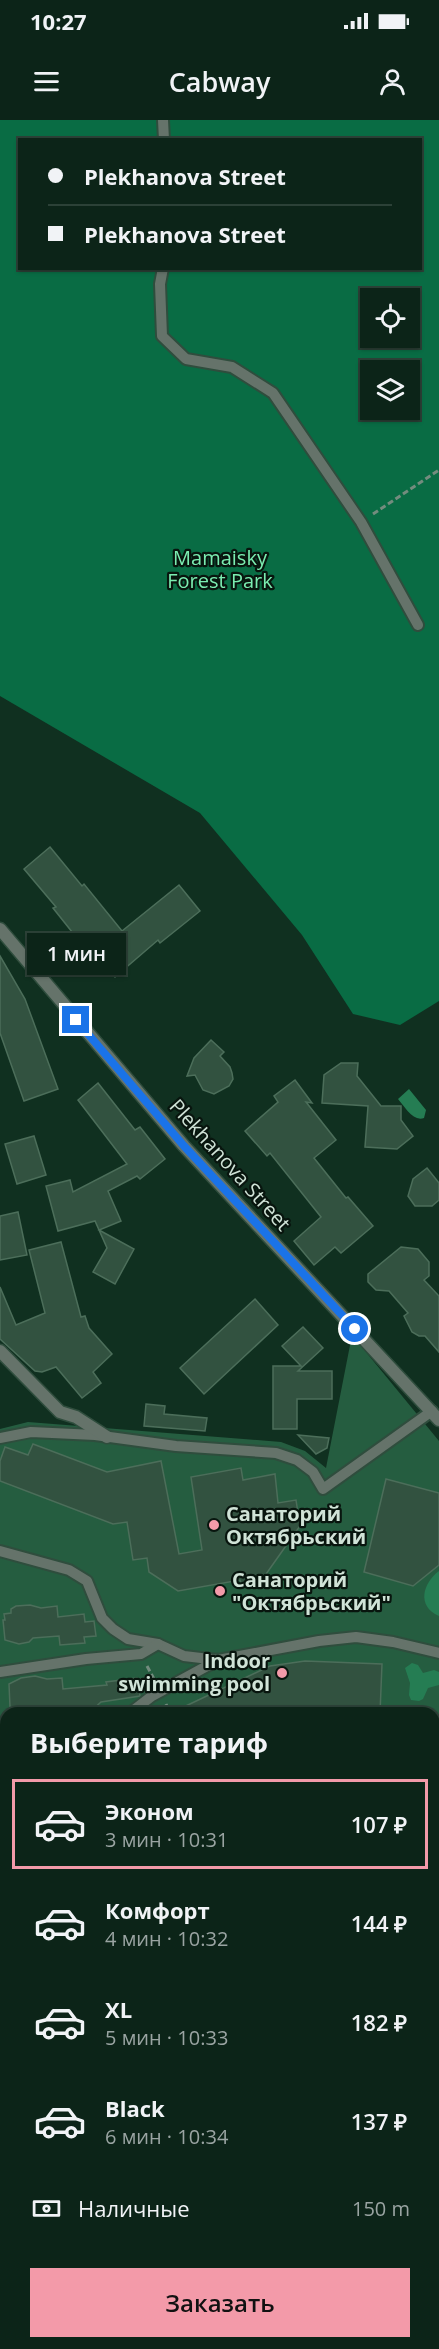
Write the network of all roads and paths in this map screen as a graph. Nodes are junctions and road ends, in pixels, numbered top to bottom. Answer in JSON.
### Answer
{"nodes":[{"id":1,"x":163,"y":120,"type":"edge"},
{"id":2,"x":164,"y":138,"type":"edge"},
{"id":3,"x":163,"y":270,"type":"edge"},
{"id":4,"x":439,"y":470,"type":"edge"},
{"id":5,"x":361,"y":522,"type":"junction"},
{"id":6,"x":418,"y":625,"type":"dead end"},
{"id":7,"x":0,"y":929,"type":"edge"},
{"id":8,"x":0,"y":1351,"type":"edge"},
{"id":9,"x":436,"y":1416,"type":"edge"},
{"id":10,"x":107,"y":1437,"type":"junction"},
{"id":11,"x":0,"y":1438,"type":"edge"},
{"id":12,"x":0,"y":1551,"type":"edge"},
{"id":13,"x":158,"y":1644,"type":"junction"},
{"id":14,"x":439,"y":1653,"type":"edge"},
{"id":15,"x":218,"y":1660,"type":"junction"},
{"id":16,"x":0,"y":1672,"type":"edge"},
{"id":17,"x":138,"y":1707,"type":"edge"}],
"edges":[{"from":1,"to":2,"type":"lane"},
{"from":3,"to":5,"type":"lane"},
{"from":4,"to":5,"type":"path"},
{"from":5,"to":6,"type":"lane"},
{"from":7,"to":9,"type":"street","name":"Plekhanova Street"},
{"from":8,"to":10,"type":"street"},
{"from":9,"to":10,"type":"lane"},
{"from":10,"to":11,"type":"lane"},
{"from":12,"to":13,"type":"lane"},
{"from":13,"to":15,"type":"lane"},
{"from":13,"to":16,"type":"lane"},
{"from":14,"to":15,"type":"lane"},
{"from":15,"to":17,"type":"lane"}]}
